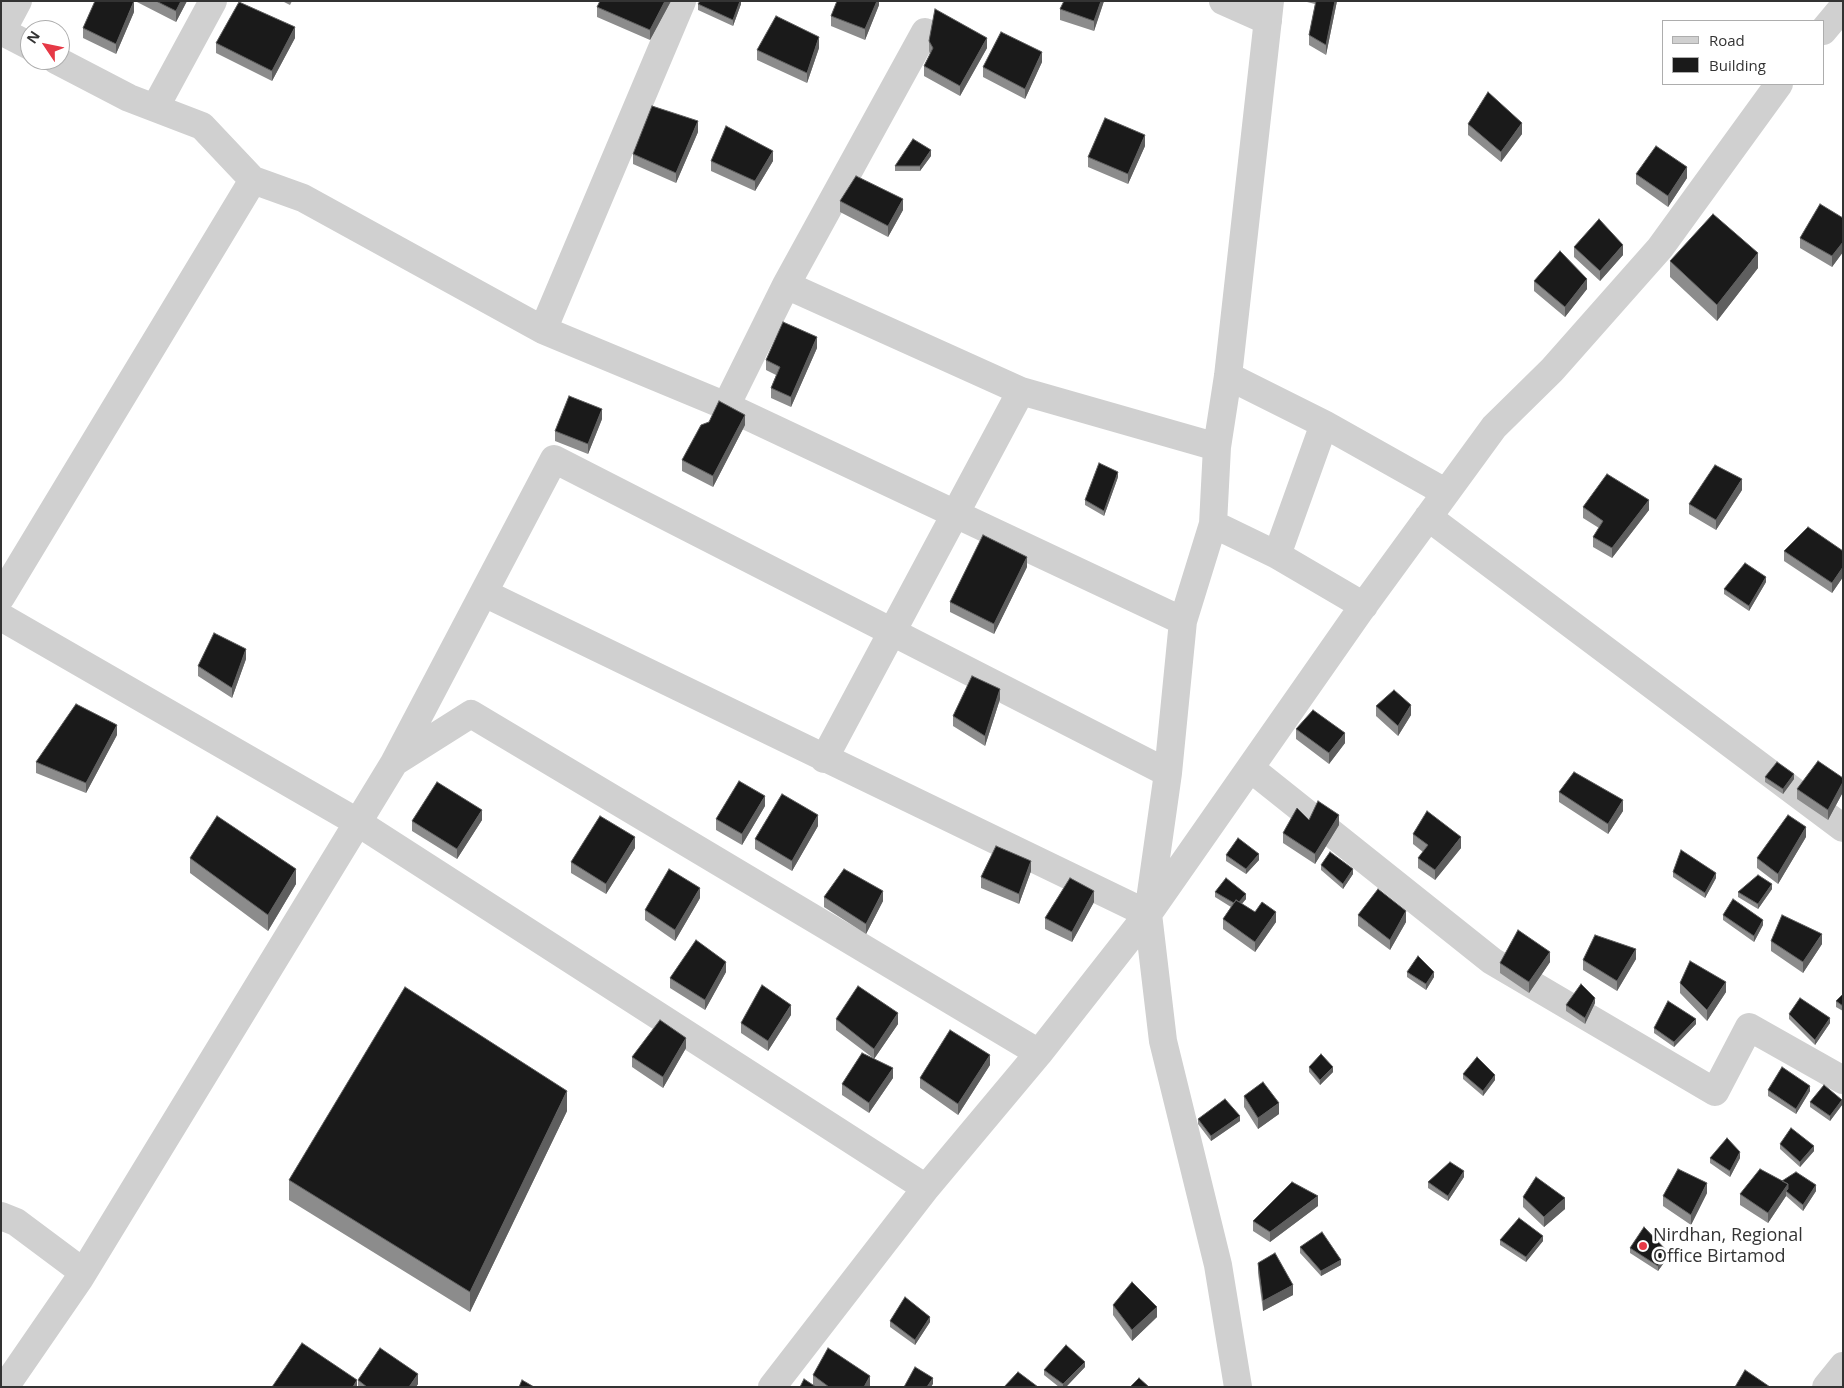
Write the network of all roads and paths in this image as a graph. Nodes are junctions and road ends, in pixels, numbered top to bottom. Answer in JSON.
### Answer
{"nodes":[{"id":1,"x":18,"y":1,"type":"edge"},
{"id":2,"x":213,"y":1,"type":"edge"},
{"id":3,"x":682,"y":1,"type":"edge"},
{"id":4,"x":1223,"y":1,"type":"edge"},
{"id":5,"x":1843,"y":7,"type":"edge"},
{"id":6,"x":1269,"y":11,"type":"edge"},
{"id":7,"x":1824,"y":30,"type":"edge"},
{"id":8,"x":1,"y":31,"type":"edge"},
{"id":9,"x":925,"y":32,"type":"dead end"},
{"id":10,"x":20,"y":41,"type":"edge"},
{"id":11,"x":70,"y":67,"type":"edge"},
{"id":12,"x":1779,"y":85,"type":"edge"},
{"id":13,"x":155,"y":108,"type":"junction"},
{"id":14,"x":253,"y":180,"type":"junction"},
{"id":15,"x":786,"y":285,"type":"junction"},
{"id":16,"x":543,"y":330,"type":"junction"},
{"id":17,"x":1228,"y":376,"type":"junction"},
{"id":18,"x":1021,"y":391,"type":"junction"},
{"id":19,"x":726,"y":406,"type":"junction"},
{"id":20,"x":1324,"y":424,"type":"junction"},
{"id":21,"x":1217,"y":447,"type":"junction"},
{"id":22,"x":1445,"y":492,"type":"junction"},
{"id":23,"x":956,"y":513,"type":"junction"},
{"id":24,"x":1428,"y":517,"type":"junction"},
{"id":25,"x":1213,"y":524,"type":"junction"},
{"id":26,"x":1277,"y":554,"type":"junction"},
{"id":27,"x":484,"y":593,"type":"junction"},
{"id":28,"x":1,"y":597,"type":"edge"},
{"id":29,"x":1364,"y":606,"type":"junction"},
{"id":30,"x":1,"y":617,"type":"edge"},
{"id":31,"x":1183,"y":621,"type":"junction"},
{"id":32,"x":893,"y":633,"type":"junction"},
{"id":33,"x":824,"y":759,"type":"junction"},
{"id":34,"x":394,"y":763,"type":"junction"},
{"id":35,"x":1250,"y":768,"type":"junction"},
{"id":36,"x":1168,"y":774,"type":"junction"},
{"id":37,"x":357,"y":822,"type":"junction"},
{"id":38,"x":1843,"y":828,"type":"edge"},
{"id":39,"x":1148,"y":914,"type":"junction"},
{"id":40,"x":1039,"y":1053,"type":"junction"},
{"id":41,"x":1843,"y":1080,"type":"edge"},
{"id":42,"x":926,"y":1188,"type":"junction"},
{"id":43,"x":1,"y":1216,"type":"edge"},
{"id":44,"x":84,"y":1272,"type":"junction"},
{"id":45,"x":1843,"y":1366,"type":"edge"},
{"id":46,"x":5,"y":1387,"type":"edge"},
{"id":47,"x":772,"y":1387,"type":"edge"},
{"id":48,"x":1238,"y":1387,"type":"edge"},
{"id":49,"x":1826,"y":1387,"type":"edge"}],
"edges":[{"from":1,"to":8,"type":"street"},
{"from":2,"to":13,"type":"street"},
{"from":3,"to":16,"type":"street"},
{"from":4,"to":6,"type":"street"},
{"from":5,"to":7,"type":"street"},
{"from":6,"to":17,"type":"street"},
{"from":8,"to":10,"type":"street"},
{"from":9,"to":15,"type":"street"},
{"from":11,"to":13,"type":"street"},
{"from":12,"to":22,"type":"street"},
{"from":13,"to":14,"type":"street"},
{"from":14,"to":16,"type":"street"},
{"from":14,"to":28,"type":"street"},
{"from":15,"to":18,"type":"street"},
{"from":15,"to":19,"type":"street"},
{"from":16,"to":19,"type":"street"},
{"from":17,"to":20,"type":"street"},
{"from":17,"to":21,"type":"street"},
{"from":18,"to":21,"type":"street"},
{"from":18,"to":23,"type":"street"},
{"from":19,"to":23,"type":"street"},
{"from":20,"to":22,"type":"street"},
{"from":20,"to":26,"type":"street"},
{"from":21,"to":25,"type":"street"},
{"from":22,"to":24,"type":"street"},
{"from":23,"to":31,"type":"street"},
{"from":23,"to":32,"type":"street"},
{"from":24,"to":29,"type":"street"},
{"from":24,"to":38,"type":"street"},
{"from":25,"to":26,"type":"street"},
{"from":25,"to":31,"type":"street"},
{"from":26,"to":29,"type":"street"},
{"from":27,"to":32,"type":"street"},
{"from":27,"to":33,"type":"street"},
{"from":27,"to":34,"type":"street"},
{"from":29,"to":35,"type":"street"},
{"from":30,"to":37,"type":"street"},
{"from":31,"to":36,"type":"street"},
{"from":32,"to":33,"type":"street"},
{"from":32,"to":36,"type":"street"},
{"from":33,"to":39,"type":"street"},
{"from":34,"to":37,"type":"street"},
{"from":34,"to":40,"type":"street"},
{"from":35,"to":39,"type":"street"},
{"from":35,"to":41,"type":"street"},
{"from":36,"to":39,"type":"street"},
{"from":37,"to":42,"type":"street"},
{"from":37,"to":44,"type":"street"},
{"from":39,"to":40,"type":"street"},
{"from":39,"to":48,"type":"street"},
{"from":40,"to":42,"type":"street"},
{"from":42,"to":47,"type":"street"},
{"from":43,"to":44,"type":"street"},
{"from":44,"to":46,"type":"street"},
{"from":45,"to":49,"type":"street"}]}
